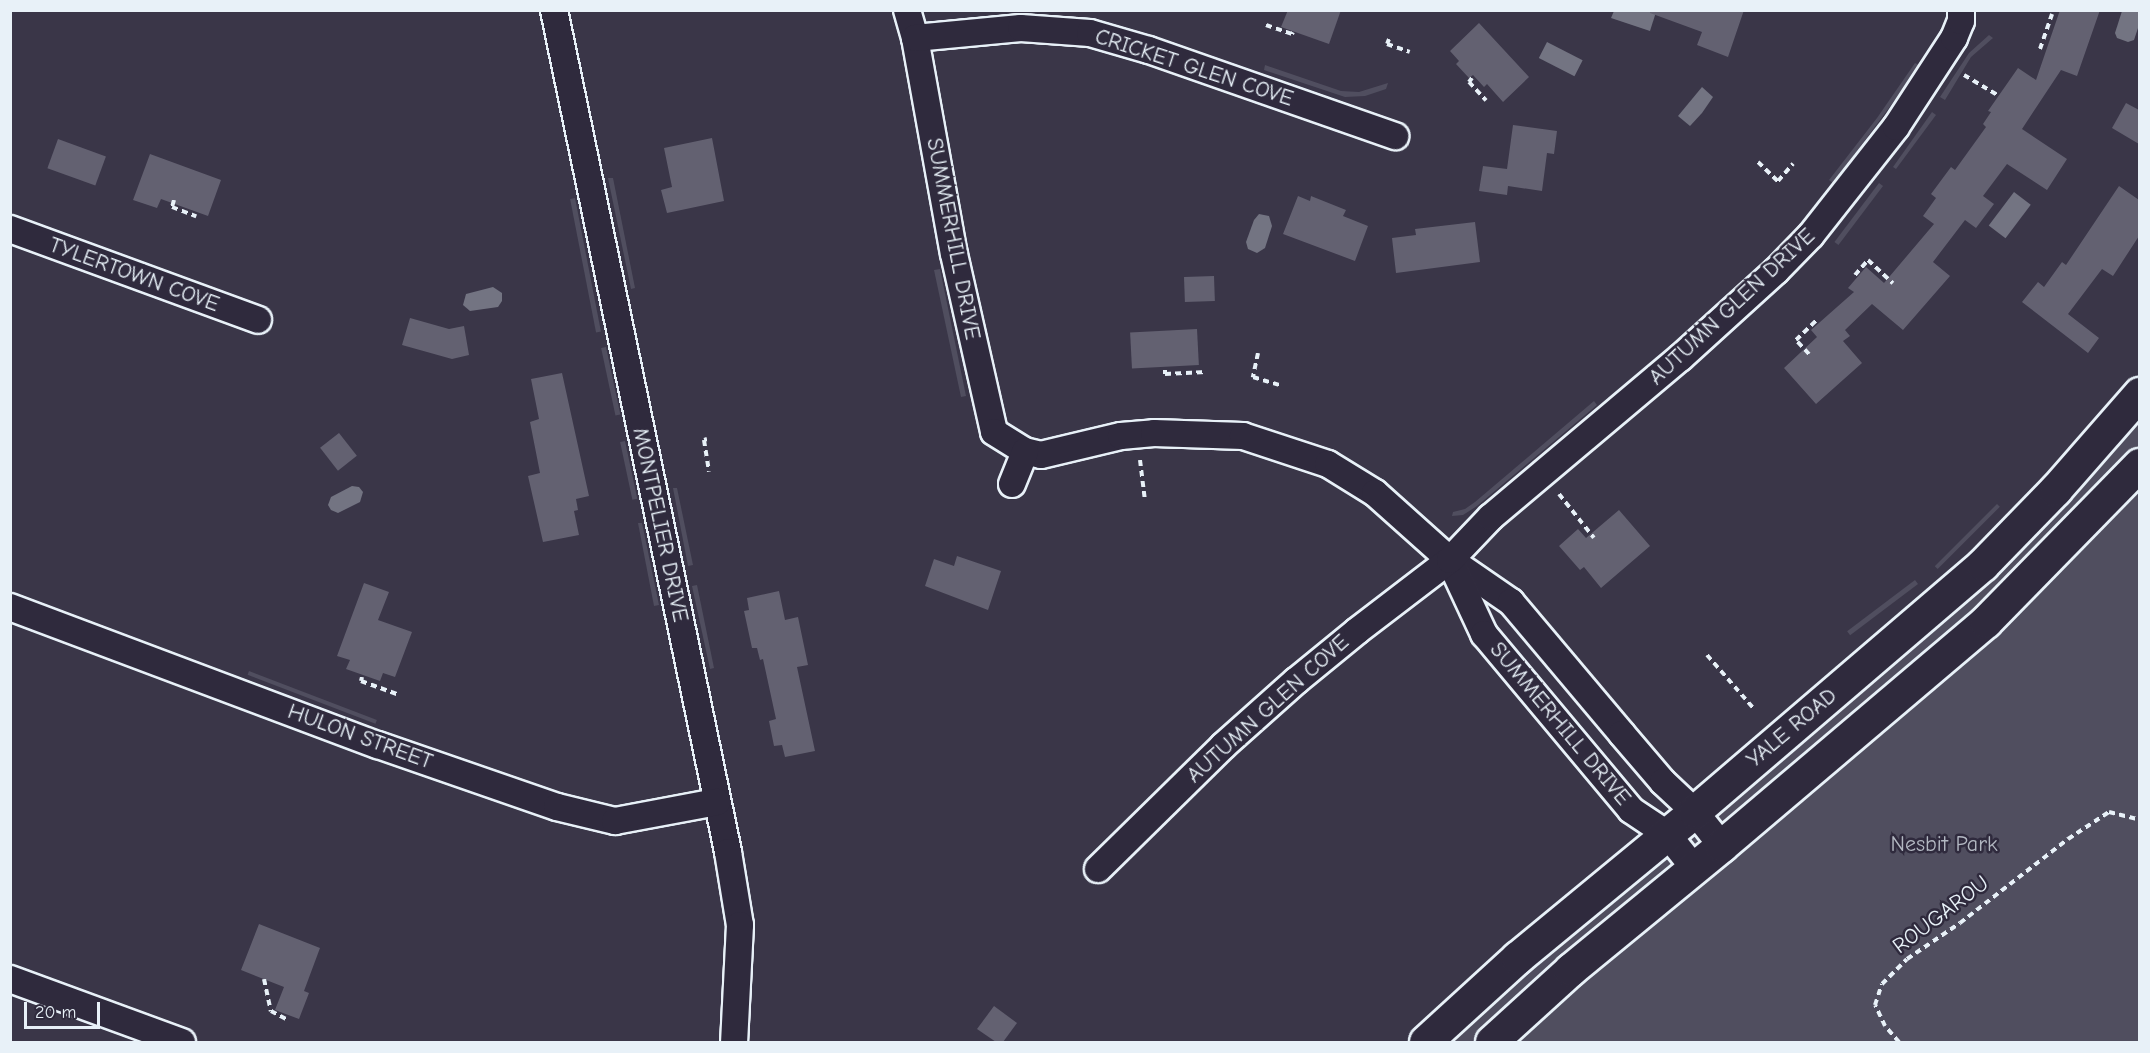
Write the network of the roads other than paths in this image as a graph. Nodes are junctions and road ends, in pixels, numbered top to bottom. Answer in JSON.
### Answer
{"nodes":[{"id":1,"x":554,"y":10,"type":"edge"},
{"id":2,"x":907,"y":10,"type":"edge"},
{"id":3,"x":1962,"y":10,"type":"edge"},
{"id":4,"x":915,"y":38,"type":"junction"},
{"id":5,"x":1395,"y":136,"type":"dead end"},
{"id":6,"x":10,"y":229,"type":"edge"},
{"id":7,"x":258,"y":320,"type":"dead end"},
{"id":8,"x":2139,"y":394,"type":"edge"},
{"id":9,"x":1025,"y":451,"type":"junction"},
{"id":10,"x":2139,"y":465,"type":"edge"},
{"id":11,"x":1012,"y":484,"type":"dead end"},
{"id":12,"x":1450,"y":560,"type":"junction"},
{"id":13,"x":10,"y":607,"type":"edge"},
{"id":14,"x":717,"y":802,"type":"junction"},
{"id":15,"x":1695,"y":812,"type":"junction"},
{"id":16,"x":1667,"y":834,"type":"junction"},
{"id":17,"x":1722,"y":846,"type":"junction"},
{"id":18,"x":1695,"y":868,"type":"junction"},
{"id":19,"x":1098,"y":869,"type":"dead end"},
{"id":20,"x":10,"y":979,"type":"edge"},
{"id":21,"x":182,"y":1042,"type":"edge"},
{"id":22,"x":734,"y":1042,"type":"edge"},
{"id":23,"x":1426,"y":1042,"type":"edge"},
{"id":24,"x":1492,"y":1042,"type":"edge"}],
"edges":[{"from":1,"to":14,"type":"street","name":"MONTPELIER DRIVE"},
{"from":2,"to":4,"type":"street","name":"SUMMERHILL DRIVE"},
{"from":3,"to":12,"type":"street","name":"AUTUMN GLEN DRIVE"},
{"from":4,"to":5,"type":"street","name":"CRICKET GLEN COVE"},
{"from":4,"to":9,"type":"street","name":"SUMMERHILL DRIVE"},
{"from":6,"to":7,"type":"street","name":"TYLERTOWN COVE"},
{"from":8,"to":15,"type":"main road","name":"YALE ROAD"},
{"from":9,"to":11,"type":"street"},
{"from":9,"to":12,"type":"street","name":"SUMMERHILL DRIVE"},
{"from":10,"to":17,"type":"main road","name":"YALE ROAD"},
{"from":12,"to":15,"type":"street","name":"SUMMERHILL DRIVE"},
{"from":12,"to":16,"type":"street","name":"SUMMERHILL DRIVE"},
{"from":12,"to":19,"type":"street","name":"AUTUMN GLEN COVE"},
{"from":13,"to":14,"type":"street","name":"HULON STREET"},
{"from":14,"to":22,"type":"street","name":"MONTPELIER DRIVE"},
{"from":15,"to":16,"type":"main road","name":"YALE ROAD"},
{"from":15,"to":17,"type":"street","name":"SUMMERHILL DRIVE"},
{"from":16,"to":18,"type":"street","name":"SUMMERHILL DRIVE"},
{"from":16,"to":23,"type":"main road","name":"YALE ROAD"},
{"from":17,"to":18,"type":"main road","name":"YALE ROAD"},
{"from":18,"to":24,"type":"main road","name":"YALE ROAD"},
{"from":20,"to":21,"type":"street"}]}
